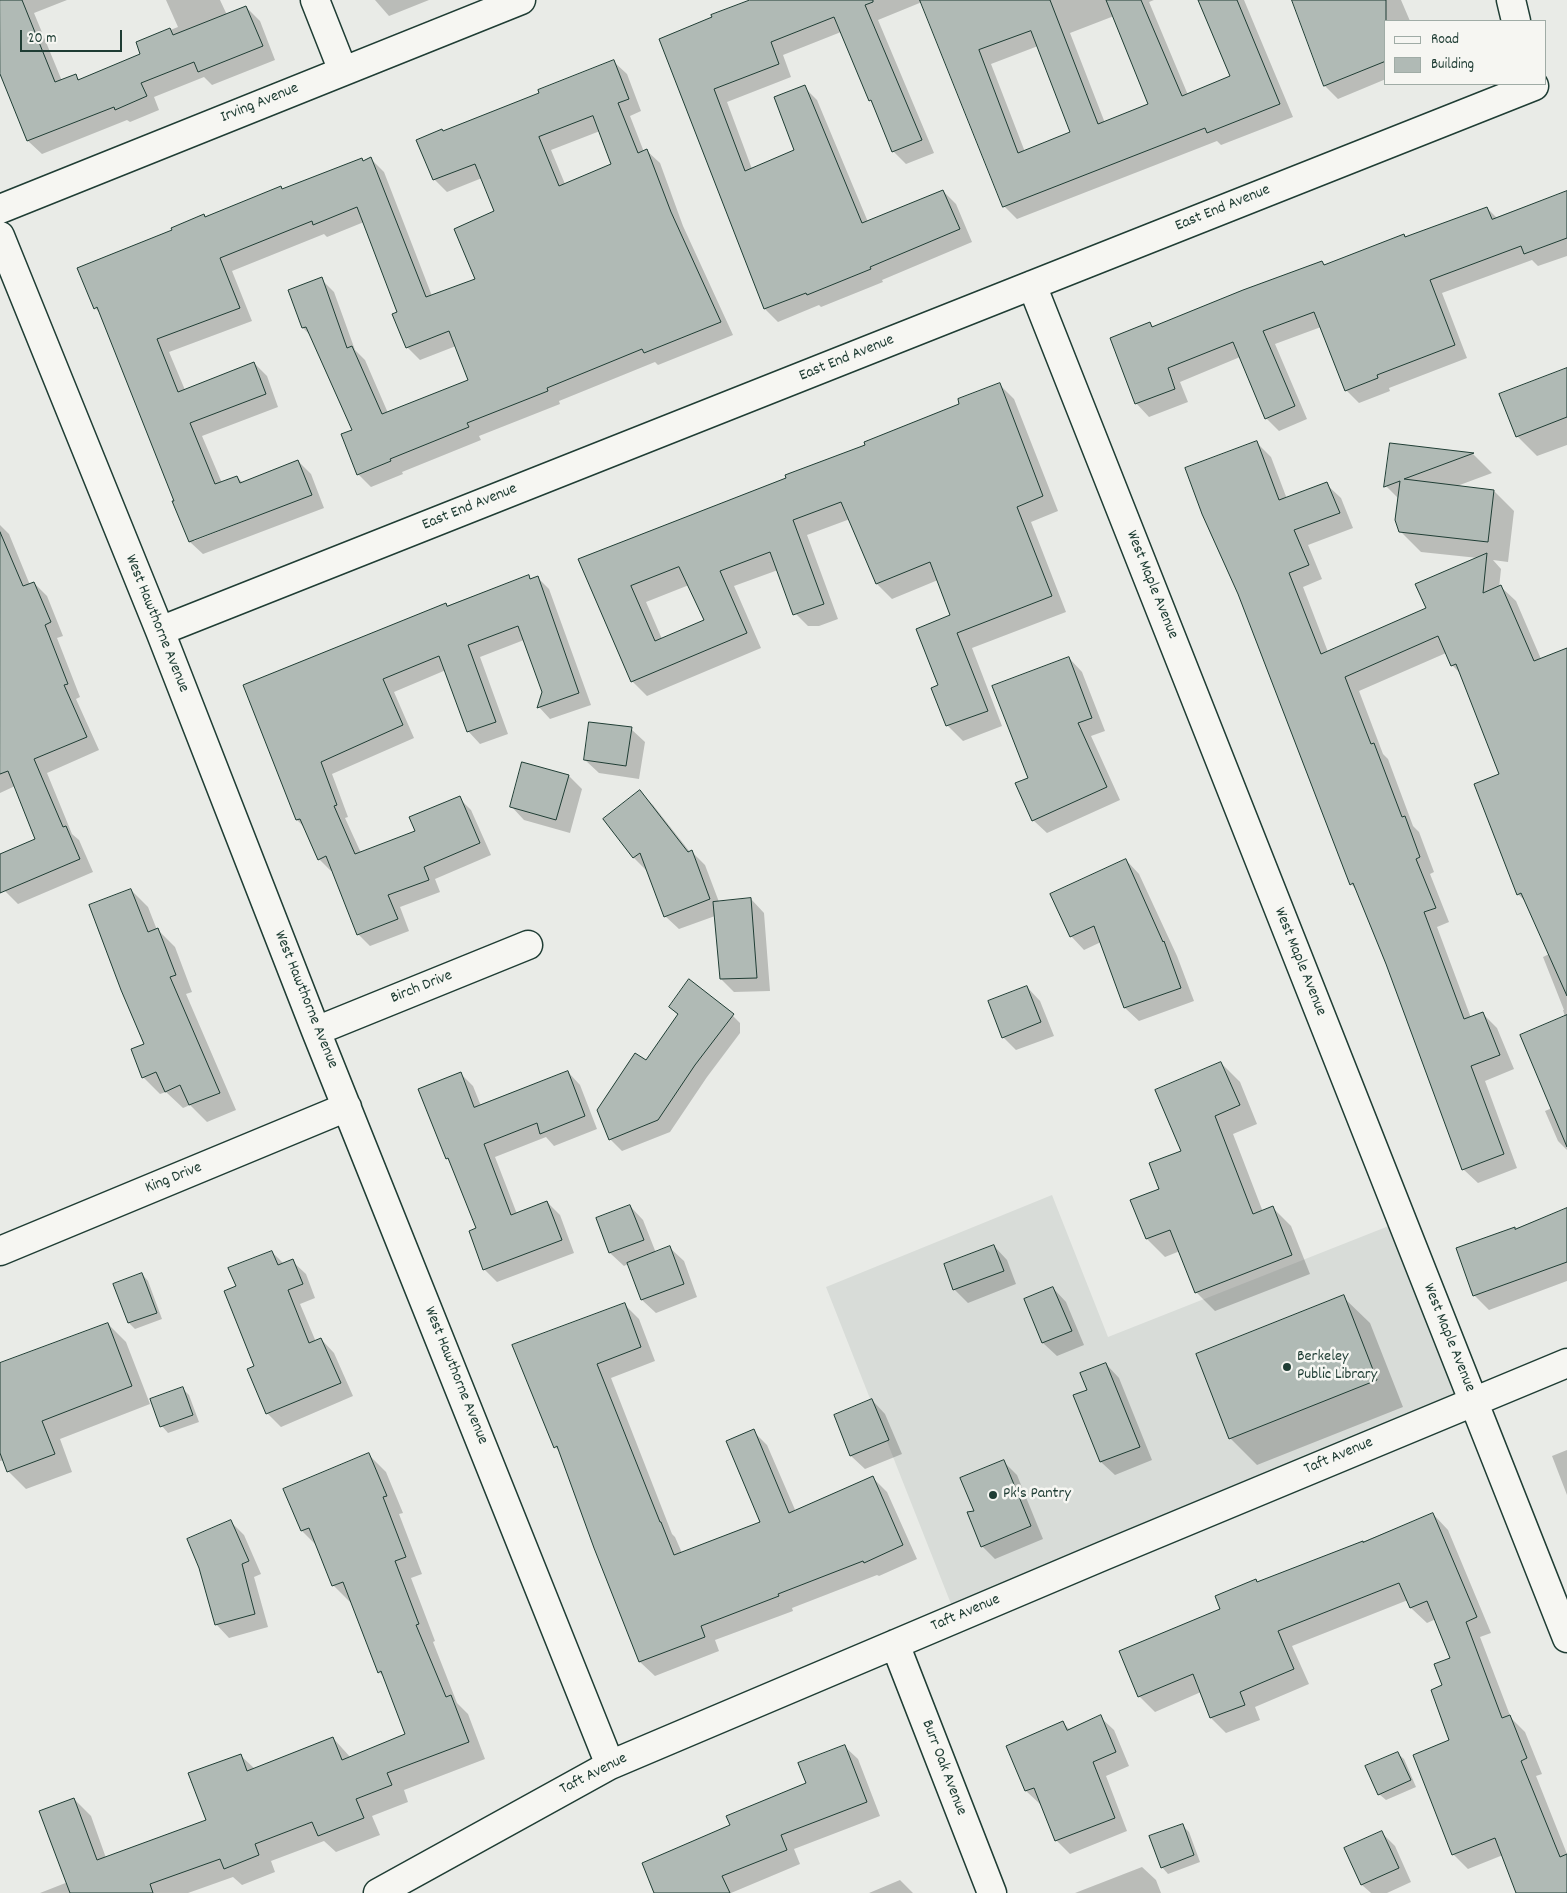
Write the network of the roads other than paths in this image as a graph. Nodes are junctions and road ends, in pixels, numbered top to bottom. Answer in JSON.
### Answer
{"nodes":[{"id":1,"x":315,"y":0,"type":"edge"},
{"id":2,"x":521,"y":0,"type":"edge"},
{"id":3,"x":1511,"y":0,"type":"edge"},
{"id":4,"x":1516,"y":20,"type":"edge"},
{"id":5,"x":342,"y":71,"type":"junction"},
{"id":6,"x":1533,"y":85,"type":"edge"},
{"id":7,"x":0,"y":209,"type":"edge"},
{"id":8,"x":0,"y":236,"type":"edge"},
{"id":9,"x":1032,"y":285,"type":"junction"},
{"id":10,"x":160,"y":631,"type":"junction"},
{"id":11,"x":528,"y":945,"type":"dead end"},
{"id":12,"x":316,"y":1031,"type":"junction"},
{"id":13,"x":347,"y":1107,"type":"junction"},
{"id":14,"x":0,"y":1251,"type":"edge"},
{"id":15,"x":1567,"y":1363,"type":"edge"},
{"id":16,"x":1473,"y":1401,"type":"junction"},
{"id":17,"x":1567,"y":1638,"type":"edge"},
{"id":18,"x":895,"y":1644,"type":"junction"},
{"id":19,"x":610,"y":1765,"type":"junction"},
{"id":20,"x":382,"y":1892,"type":"edge"},
{"id":21,"x":992,"y":1893,"type":"edge"}],
"edges":[{"from":1,"to":5,"type":"street"},
{"from":2,"to":5,"type":"street","name":"Irving Avenue"},
{"from":3,"to":4,"type":"street"},
{"from":5,"to":7,"type":"street","name":"Irving Avenue"},
{"from":6,"to":9,"type":"street","name":"East End Avenue"},
{"from":8,"to":10,"type":"street","name":"West Hawthorne Avenue"},
{"from":9,"to":10,"type":"street","name":"East End Avenue"},
{"from":9,"to":16,"type":"street","name":"West Maple Avenue"},
{"from":10,"to":12,"type":"street","name":"West Hawthorne Avenue"},
{"from":11,"to":12,"type":"street","name":"Birch Drive"},
{"from":12,"to":13,"type":"street","name":"West Hawthorne Avenue"},
{"from":13,"to":14,"type":"street","name":"King Drive"},
{"from":13,"to":19,"type":"street","name":"West Hawthorne Avenue"},
{"from":15,"to":16,"type":"street","name":"Taft Avenue"},
{"from":16,"to":17,"type":"street","name":"West Maple Avenue"},
{"from":16,"to":18,"type":"street","name":"Taft Avenue"},
{"from":18,"to":19,"type":"street","name":"Taft Avenue"},
{"from":18,"to":21,"type":"street","name":"Burr Oak Avenue"},
{"from":19,"to":20,"type":"street","name":"Taft Avenue"}]}
